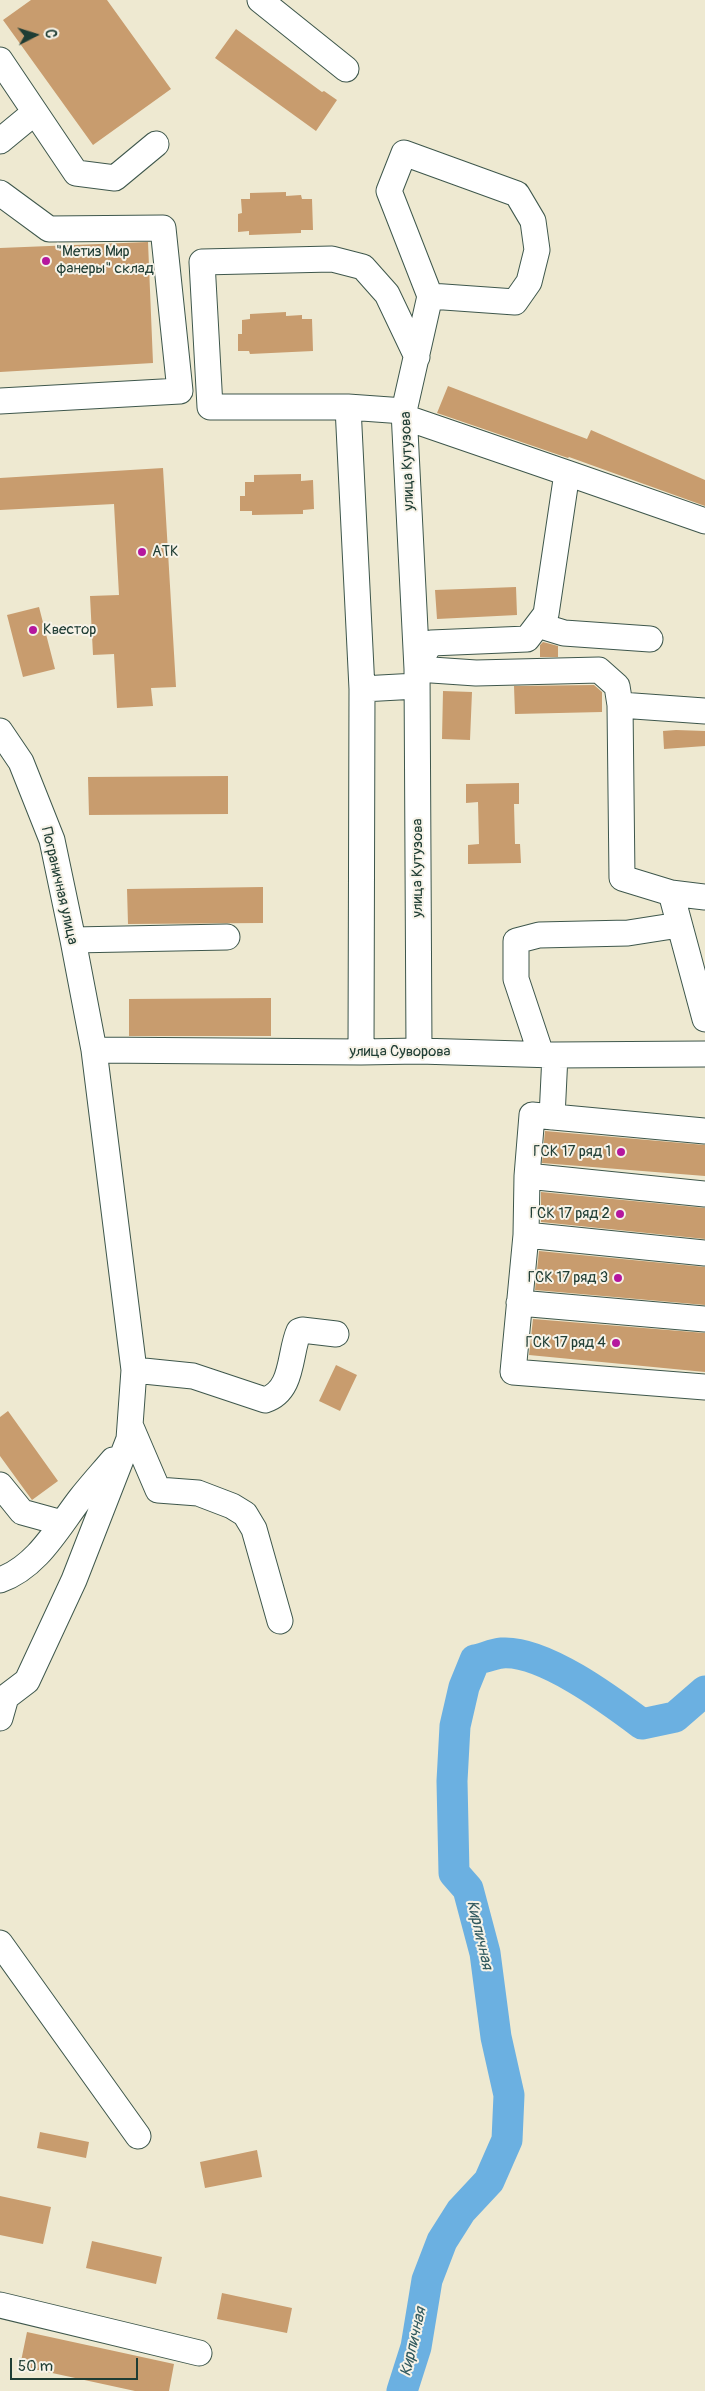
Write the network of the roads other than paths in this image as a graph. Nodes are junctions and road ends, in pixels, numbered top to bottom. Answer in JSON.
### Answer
{"nodes":[{"id":1,"x":260,"y":0,"type":"edge"},
{"id":2,"x":0,"y":60,"type":"edge"},
{"id":3,"x":346,"y":69,"type":"dead end"},
{"id":4,"x":34,"y":113,"type":"junction"},
{"id":5,"x":0,"y":142,"type":"edge"},
{"id":6,"x":156,"y":144,"type":"dead end"},
{"id":7,"x":0,"y":193,"type":"edge"},
{"id":8,"x":430,"y":296,"type":"junction"},
{"id":9,"x":418,"y":357,"type":"junction"},
{"id":10,"x":0,"y":401,"type":"edge"},
{"id":11,"x":348,"y":407,"type":"junction"},
{"id":12,"x":404,"y":414,"type":"junction"},
{"id":13,"x":567,"y":473,"type":"junction"},
{"id":14,"x":705,"y":521,"type":"edge"},
{"id":15,"x":538,"y":625,"type":"junction"},
{"id":16,"x":650,"y":639,"type":"dead end"},
{"id":17,"x":417,"y":673,"type":"junction"},
{"id":18,"x":362,"y":689,"type":"junction"},
{"id":19,"x":620,"y":705,"type":"junction"},
{"id":20,"x":705,"y":711,"type":"edge"},
{"id":21,"x":0,"y":731,"type":"edge"},
{"id":22,"x":671,"y":893,"type":"junction"},
{"id":23,"x":705,"y":897,"type":"edge"},
{"id":24,"x":679,"y":925,"type":"junction"},
{"id":25,"x":228,"y":937,"type":"dead end"},
{"id":26,"x":73,"y":940,"type":"junction"},
{"id":27,"x":705,"y":1020,"type":"edge"},
{"id":28,"x":94,"y":1050,"type":"junction"},
{"id":29,"x":419,"y":1050,"type":"junction"},
{"id":30,"x":361,"y":1052,"type":"junction"},
{"id":31,"x":705,"y":1054,"type":"edge"},
{"id":32,"x":548,"y":1055,"type":"junction"},
{"id":33,"x":552,"y":1117,"type":"junction"},
{"id":34,"x":705,"y":1131,"type":"edge"},
{"id":35,"x":526,"y":1176,"type":"junction"},
{"id":36,"x":705,"y":1194,"type":"edge"},
{"id":37,"x":526,"y":1235,"type":"junction"},
{"id":38,"x":705,"y":1253,"type":"edge"},
{"id":39,"x":519,"y":1303,"type":"junction"},
{"id":40,"x":705,"y":1320,"type":"edge"},
{"id":41,"x":336,"y":1334,"type":"dead end"},
{"id":42,"x":134,"y":1370,"type":"junction"},
{"id":43,"x":705,"y":1387,"type":"edge"},
{"id":44,"x":128,"y":1437,"type":"junction"},
{"id":45,"x":0,"y":1485,"type":"edge"},
{"id":46,"x":62,"y":1523,"type":"junction"},
{"id":47,"x":0,"y":1580,"type":"edge"},
{"id":48,"x":280,"y":1621,"type":"dead end"},
{"id":49,"x":2,"y":1706,"type":"edge"},
{"id":50,"x":0,"y":1943,"type":"edge"},
{"id":51,"x":138,"y":2136,"type":"dead end"},
{"id":52,"x":0,"y":2306,"type":"edge"},
{"id":53,"x":199,"y":2353,"type":"dead end"}],
"edges":[{"from":1,"to":3,"type":"street"},
{"from":2,"to":4,"type":"street"},
{"from":4,"to":5,"type":"street"},
{"from":4,"to":6,"type":"street"},
{"from":7,"to":10,"type":"street"},
{"from":8,"to":8,"type":"street"},
{"from":8,"to":9,"type":"street","name":"улица Кутузова"},
{"from":9,"to":11,"type":"street"},
{"from":9,"to":12,"type":"street","name":"улица Кутузова"},
{"from":11,"to":12,"type":"street"},
{"from":11,"to":18,"type":"street"},
{"from":12,"to":13,"type":"street"},
{"from":12,"to":17,"type":"street","name":"улица Кутузова"},
{"from":13,"to":14,"type":"street"},
{"from":13,"to":15,"type":"street"},
{"from":15,"to":16,"type":"street"},
{"from":15,"to":17,"type":"street"},
{"from":17,"to":18,"type":"street"},
{"from":17,"to":19,"type":"street"},
{"from":17,"to":29,"type":"street","name":"улица Кутузова"},
{"from":18,"to":30,"type":"street"},
{"from":19,"to":20,"type":"street"},
{"from":19,"to":22,"type":"street"},
{"from":21,"to":26,"type":"street","name":"Пограничная улица"},
{"from":22,"to":23,"type":"street"},
{"from":22,"to":24,"type":"street"},
{"from":24,"to":27,"type":"street"},
{"from":24,"to":32,"type":"street"},
{"from":25,"to":26,"type":"street"},
{"from":26,"to":28,"type":"street","name":"Пограничная улица"},
{"from":28,"to":30,"type":"street","name":"улица Суворова"},
{"from":28,"to":42,"type":"street","name":"Пограничная улица"},
{"from":29,"to":30,"type":"street","name":"улица Суворова"},
{"from":29,"to":32,"type":"street","name":"улица Суворова"},
{"from":31,"to":32,"type":"street","name":"улица Суворова"},
{"from":32,"to":33,"type":"street"},
{"from":33,"to":34,"type":"street"},
{"from":33,"to":35,"type":"street"},
{"from":35,"to":36,"type":"street"},
{"from":35,"to":37,"type":"street"},
{"from":37,"to":38,"type":"street"},
{"from":37,"to":39,"type":"street"},
{"from":39,"to":40,"type":"street"},
{"from":39,"to":43,"type":"street"},
{"from":41,"to":42,"type":"street"},
{"from":42,"to":44,"type":"street","name":"Пограничная улица"},
{"from":44,"to":46,"type":"street"},
{"from":44,"to":48,"type":"street"},
{"from":44,"to":49,"type":"street"},
{"from":45,"to":46,"type":"street"},
{"from":46,"to":47,"type":"street"},
{"from":50,"to":51,"type":"street"},
{"from":52,"to":53,"type":"street"}]}
